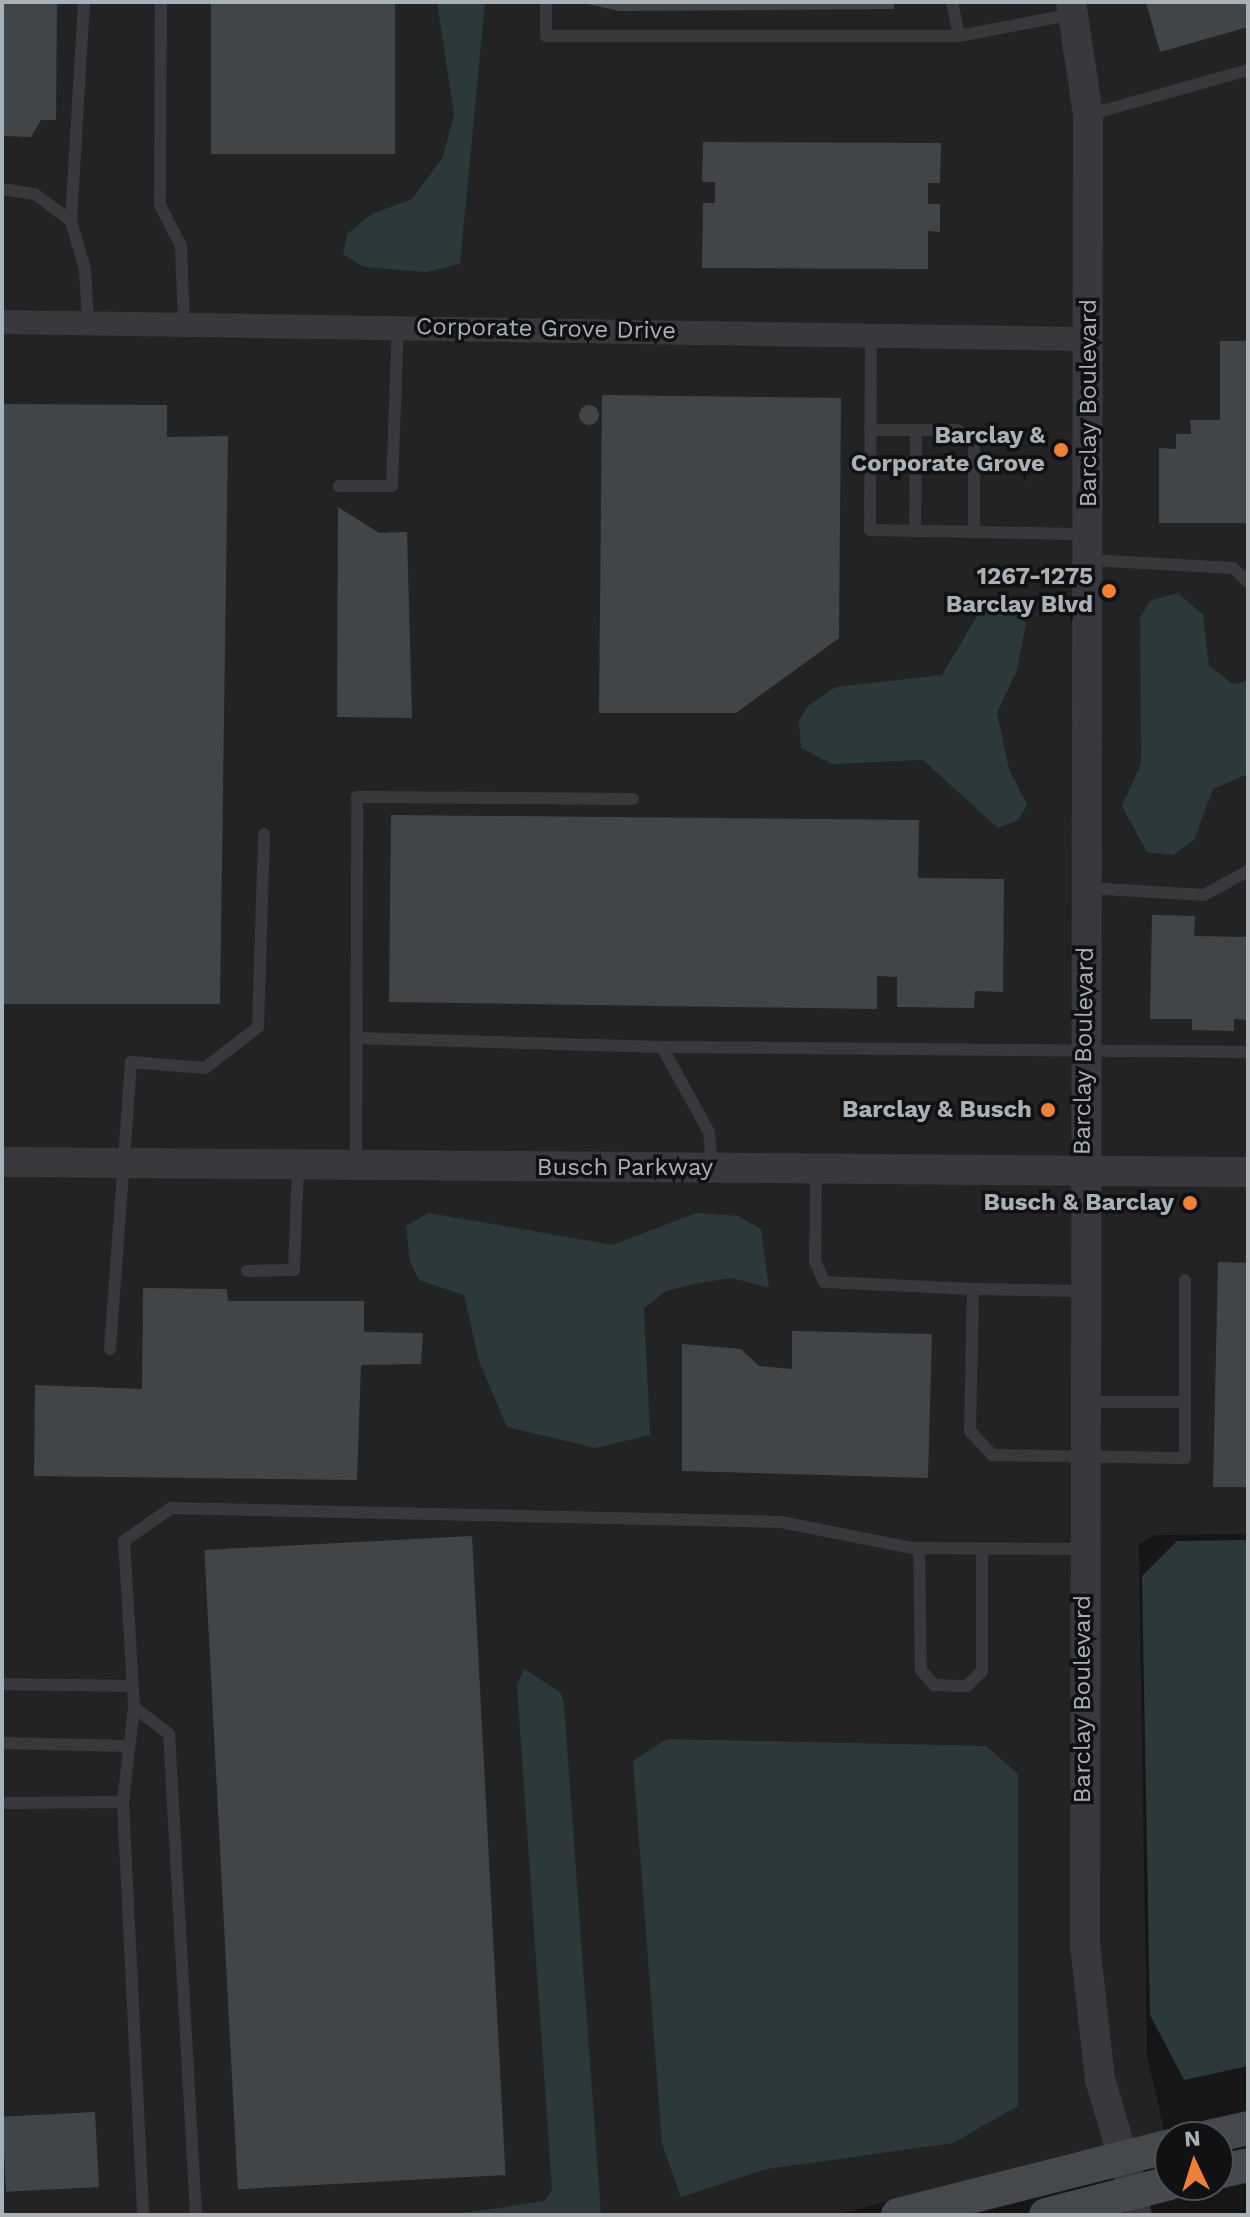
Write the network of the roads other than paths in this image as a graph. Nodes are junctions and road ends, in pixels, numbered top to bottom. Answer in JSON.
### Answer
{"nodes":[{"id":1,"x":84,"y":2,"type":"edge"},
{"id":2,"x":161,"y":2,"type":"edge"},
{"id":3,"x":546,"y":2,"type":"edge"},
{"id":4,"x":952,"y":2,"type":"edge"},
{"id":5,"x":1072,"y":8,"type":"edge"},
{"id":6,"x":959,"y":36,"type":"junction"},
{"id":7,"x":1248,"y":70,"type":"edge"},
{"id":8,"x":1088,"y":115,"type":"junction"},
{"id":9,"x":2,"y":189,"type":"edge"},
{"id":10,"x":71,"y":221,"type":"junction"},
{"id":11,"x":2,"y":322,"type":"edge"},
{"id":12,"x":88,"y":323,"type":"junction"},
{"id":13,"x":184,"y":324,"type":"junction"},
{"id":14,"x":398,"y":326,"type":"junction"},
{"id":15,"x":871,"y":335,"type":"junction"},
{"id":16,"x":1089,"y":339,"type":"junction"},
{"id":17,"x":870,"y":430,"type":"junction"},
{"id":18,"x":916,"y":430,"type":"junction"},
{"id":19,"x":339,"y":486,"type":"dead end"},
{"id":20,"x":915,"y":531,"type":"junction"},
{"id":21,"x":974,"y":532,"type":"junction"},
{"id":22,"x":1090,"y":547,"type":"junction"},
{"id":23,"x":1248,"y":582,"type":"edge"},
{"id":24,"x":633,"y":799,"type":"dead end"},
{"id":25,"x":264,"y":834,"type":"dead end"},
{"id":26,"x":1248,"y":871,"type":"edge"},
{"id":27,"x":1087,"y":888,"type":"junction"},
{"id":28,"x":356,"y":1038,"type":"junction"},
{"id":29,"x":662,"y":1047,"type":"junction"},
{"id":30,"x":1248,"y":1052,"type":"edge"},
{"id":31,"x":1084,"y":1053,"type":"junction"},
{"id":32,"x":2,"y":1162,"type":"edge"},
{"id":33,"x":125,"y":1164,"type":"junction"},
{"id":34,"x":298,"y":1165,"type":"junction"},
{"id":35,"x":356,"y":1166,"type":"junction"},
{"id":36,"x":712,"y":1169,"type":"junction"},
{"id":37,"x":816,"y":1170,"type":"junction"},
{"id":38,"x":1081,"y":1172,"type":"junction"},
{"id":39,"x":1248,"y":1172,"type":"edge"},
{"id":40,"x":247,"y":1271,"type":"dead end"},
{"id":41,"x":1185,"y":1280,"type":"dead end"},
{"id":42,"x":973,"y":1289,"type":"junction"},
{"id":43,"x":1082,"y":1291,"type":"junction"},
{"id":44,"x":110,"y":1349,"type":"dead end"},
{"id":45,"x":1082,"y":1402,"type":"junction"},
{"id":46,"x":1184,"y":1402,"type":"junction"},
{"id":47,"x":1082,"y":1457,"type":"junction"},
{"id":48,"x":919,"y":1548,"type":"junction"},
{"id":49,"x":982,"y":1549,"type":"junction"},
{"id":50,"x":1083,"y":1549,"type":"junction"},
{"id":51,"x":2,"y":1684,"type":"edge"},
{"id":52,"x":133,"y":1686,"type":"junction"},
{"id":53,"x":134,"y":1707,"type":"junction"},
{"id":54,"x":2,"y":1743,"type":"edge"},
{"id":55,"x":129,"y":1746,"type":"junction"},
{"id":56,"x":123,"y":1802,"type":"junction"},
{"id":57,"x":2,"y":1803,"type":"edge"},
{"id":58,"x":1154,"y":2150,"type":"edge"},
{"id":59,"x":1121,"y":2157,"type":"junction"},
{"id":60,"x":1154,"y":2193,"type":"edge"},
{"id":61,"x":1137,"y":2204,"type":"edge"},
{"id":62,"x":143,"y":2215,"type":"edge"},
{"id":63,"x":196,"y":2215,"type":"edge"},
{"id":64,"x":898,"y":2215,"type":"edge"},
{"id":65,"x":1046,"y":2215,"type":"edge"}],
"edges":[{"from":1,"to":10,"type":"lane"},
{"from":2,"to":13,"type":"lane"},
{"from":3,"to":6,"type":"lane"},
{"from":4,"to":6,"type":"lane"},
{"from":5,"to":6,"type":"lane"},
{"from":5,"to":8,"type":"street","name":"Barclay Boulevard"},
{"from":7,"to":8,"type":"lane"},
{"from":8,"to":16,"type":"street","name":"Barclay Boulevard"},
{"from":9,"to":10,"type":"lane"},
{"from":10,"to":12,"type":"lane"},
{"from":11,"to":12,"type":"street","name":"Corporate Grove Drive"},
{"from":12,"to":13,"type":"street","name":"Corporate Grove Drive"},
{"from":13,"to":14,"type":"street","name":"Corporate Grove Drive"},
{"from":14,"to":15,"type":"street","name":"Corporate Grove Drive"},
{"from":14,"to":19,"type":"lane"},
{"from":15,"to":16,"type":"street","name":"Corporate Grove Drive"},
{"from":15,"to":17,"type":"lane"},
{"from":16,"to":22,"type":"street","name":"Barclay Boulevard"},
{"from":17,"to":18,"type":"lane"},
{"from":17,"to":20,"type":"lane"},
{"from":18,"to":20,"type":"lane"},
{"from":18,"to":21,"type":"lane"},
{"from":20,"to":21,"type":"lane"},
{"from":21,"to":22,"type":"lane"},
{"from":22,"to":23,"type":"lane"},
{"from":22,"to":27,"type":"street","name":"Barclay Boulevard"},
{"from":24,"to":28,"type":"lane"},
{"from":25,"to":33,"type":"lane"},
{"from":26,"to":27,"type":"lane"},
{"from":27,"to":31,"type":"street","name":"Barclay Boulevard"},
{"from":28,"to":29,"type":"lane"},
{"from":28,"to":35,"type":"lane"},
{"from":29,"to":31,"type":"lane"},
{"from":29,"to":36,"type":"lane"},
{"from":30,"to":31,"type":"lane"},
{"from":31,"to":38,"type":"street","name":"Barclay Boulevard"},
{"from":32,"to":33,"type":"street","name":"Busch Parkway"},
{"from":33,"to":34,"type":"street","name":"Busch Parkway"},
{"from":33,"to":44,"type":"lane"},
{"from":34,"to":35,"type":"street","name":"Busch Parkway"},
{"from":34,"to":40,"type":"lane"},
{"from":35,"to":36,"type":"street","name":"Busch Parkway"},
{"from":36,"to":37,"type":"street","name":"Busch Parkway"},
{"from":37,"to":38,"type":"street","name":"Busch Parkway"},
{"from":37,"to":42,"type":"lane"},
{"from":38,"to":39,"type":"street","name":"Busch Parkway"},
{"from":38,"to":43,"type":"street","name":"Barclay Boulevard"},
{"from":41,"to":46,"type":"lane"},
{"from":42,"to":43,"type":"lane"},
{"from":42,"to":47,"type":"lane"},
{"from":43,"to":45,"type":"street","name":"Barclay Boulevard"},
{"from":45,"to":46,"type":"lane"},
{"from":45,"to":47,"type":"street","name":"Barclay Boulevard"},
{"from":46,"to":47,"type":"lane"},
{"from":47,"to":50,"type":"street","name":"Barclay Boulevard"},
{"from":48,"to":49,"type":"lane"},
{"from":48,"to":49,"type":"lane"},
{"from":48,"to":52,"type":"lane"},
{"from":49,"to":50,"type":"lane"},
{"from":50,"to":59,"type":"street","name":"Barclay Boulevard"},
{"from":51,"to":52,"type":"lane"},
{"from":52,"to":53,"type":"lane"},
{"from":53,"to":55,"type":"lane"},
{"from":53,"to":63,"type":"lane"},
{"from":54,"to":55,"type":"lane"},
{"from":55,"to":56,"type":"lane"},
{"from":56,"to":57,"type":"lane"},
{"from":56,"to":62,"type":"lane"},
{"from":58,"to":59,"type":"main road"},
{"from":59,"to":61,"type":"street","name":"Barclay Boulevard"},
{"from":59,"to":64,"type":"main road"},
{"from":60,"to":61,"type":"main road"},
{"from":61,"to":65,"type":"main road"}]}
